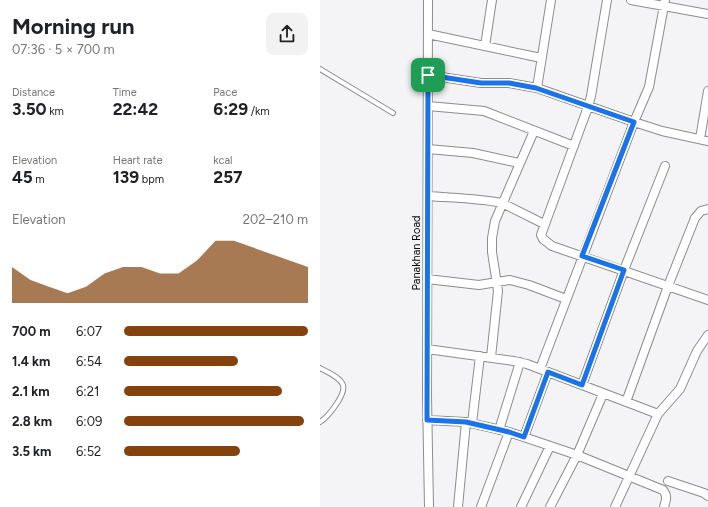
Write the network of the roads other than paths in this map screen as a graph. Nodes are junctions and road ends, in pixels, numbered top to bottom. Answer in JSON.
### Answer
{"nodes":[{"id":1,"x":428,"y":0,"type":"edge"},
{"id":2,"x":492,"y":0,"type":"edge"},
{"id":3,"x":551,"y":0,"type":"edge"},
{"id":4,"x":607,"y":0,"type":"edge"},
{"id":5,"x":631,"y":0,"type":"edge"},
{"id":6,"x":664,"y":3,"type":"edge"},
{"id":7,"x":708,"y":14,"type":"edge"},
{"id":8,"x":428,"y":34,"type":"junction"},
{"id":9,"x":485,"y":46,"type":"junction"},
{"id":10,"x":542,"y":58,"type":"junction"},
{"id":11,"x":320,"y":69,"type":"edge"},
{"id":12,"x":428,"y":75,"type":"junction"},
{"id":13,"x":536,"y":88,"type":"junction"},
{"id":14,"x":708,"y":91,"type":"edge"},
{"id":15,"x":428,"y":106,"type":"junction"},
{"id":16,"x":588,"y":107,"type":"junction"},
{"id":17,"x":393,"y":113,"type":"dead end"},
{"id":18,"x":634,"y":122,"type":"junction"},
{"id":19,"x":534,"y":131,"type":"junction"},
{"id":20,"x":704,"y":140,"type":"edge"},
{"id":21,"x":574,"y":146,"type":"junction"},
{"id":22,"x":428,"y":149,"type":"junction"},
{"id":23,"x":519,"y":163,"type":"junction"},
{"id":24,"x":665,"y":166,"type":"dead end"},
{"id":25,"x":428,"y":196,"type":"junction"},
{"id":26,"x":502,"y":203,"type":"junction"},
{"id":27,"x":708,"y":209,"type":"edge"},
{"id":28,"x":544,"y":224,"type":"junction"},
{"id":29,"x":582,"y":256,"type":"junction"},
{"id":30,"x":624,"y":270,"type":"junction"},
{"id":31,"x":427,"y":279,"type":"junction"},
{"id":32,"x":498,"y":281,"type":"junction"},
{"id":33,"x":668,"y":286,"type":"junction"},
{"id":34,"x":566,"y":299,"type":"junction"},
{"id":35,"x":708,"y":300,"type":"edge"},
{"id":36,"x":708,"y":335,"type":"edge"},
{"id":37,"x":427,"y":349,"type":"junction"},
{"id":38,"x":480,"y":356,"type":"junction"},
{"id":39,"x":491,"y":357,"type":"junction"},
{"id":40,"x":520,"y":362,"type":"junction"},
{"id":41,"x":320,"y":368,"type":"edge"},
{"id":42,"x":544,"y":370,"type":"junction"},
{"id":43,"x":582,"y":385,"type":"junction"},
{"id":44,"x":603,"y":394,"type":"junction"},
{"id":45,"x":626,"y":402,"type":"junction"},
{"id":46,"x":658,"y":414,"type":"junction"},
{"id":47,"x":427,"y":420,"type":"junction"},
{"id":48,"x":320,"y":422,"type":"edge"},
{"id":49,"x":469,"y":423,"type":"junction"},
{"id":50,"x":499,"y":430,"type":"junction"},
{"id":51,"x":509,"y":432,"type":"junction"},
{"id":52,"x":524,"y":437,"type":"junction"},
{"id":53,"x":550,"y":446,"type":"junction"},
{"id":54,"x":577,"y":455,"type":"junction"},
{"id":55,"x":630,"y":476,"type":"junction"},
{"id":56,"x":668,"y":481,"type":"dead end"},
{"id":57,"x":708,"y":496,"type":"edge"},
{"id":58,"x":430,"y":507,"type":"edge"},
{"id":59,"x":458,"y":507,"type":"edge"},
{"id":60,"x":482,"y":507,"type":"edge"},
{"id":61,"x":521,"y":507,"type":"edge"},
{"id":62,"x":550,"y":507,"type":"edge"},
{"id":63,"x":614,"y":507,"type":"edge"},
{"id":64,"x":664,"y":507,"type":"edge"}],
"edges":[{"from":1,"to":8,"type":"street","name":"Panakhan Road"},
{"from":2,"to":9,"type":"street"},
{"from":3,"to":10,"type":"street"},
{"from":4,"to":16,"type":"street"},
{"from":5,"to":6,"type":"street"},
{"from":6,"to":7,"type":"street"},
{"from":6,"to":18,"type":"street"},
{"from":8,"to":9,"type":"street"},
{"from":8,"to":12,"type":"street","name":"Panakhan Road"},
{"from":9,"to":10,"type":"street"},
{"from":10,"to":13,"type":"street"},
{"from":11,"to":17,"type":"lane"},
{"from":12,"to":13,"type":"street"},
{"from":12,"to":15,"type":"street","name":"Panakhan Road"},
{"from":13,"to":16,"type":"street"},
{"from":14,"to":20,"type":"street"},
{"from":15,"to":19,"type":"street"},
{"from":15,"to":22,"type":"street","name":"Panakhan Road"},
{"from":16,"to":18,"type":"street"},
{"from":16,"to":21,"type":"street"},
{"from":18,"to":20,"type":"street"},
{"from":18,"to":29,"type":"street"},
{"from":19,"to":21,"type":"street"},
{"from":19,"to":23,"type":"street"},
{"from":21,"to":28,"type":"street"},
{"from":22,"to":23,"type":"street"},
{"from":22,"to":25,"type":"street","name":"Panakhan Road"},
{"from":23,"to":26,"type":"street"},
{"from":24,"to":30,"type":"street"},
{"from":25,"to":26,"type":"street"},
{"from":25,"to":31,"type":"street","name":"Panakhan Road"},
{"from":26,"to":28,"type":"street"},
{"from":26,"to":32,"type":"street"},
{"from":27,"to":33,"type":"street"},
{"from":28,"to":29,"type":"street"},
{"from":29,"to":30,"type":"street"},
{"from":29,"to":34,"type":"street"},
{"from":30,"to":33,"type":"street"},
{"from":30,"to":43,"type":"street"},
{"from":31,"to":32,"type":"street"},
{"from":31,"to":37,"type":"street","name":"Panakhan Road"},
{"from":32,"to":34,"type":"street"},
{"from":32,"to":39,"type":"street"},
{"from":33,"to":35,"type":"street"},
{"from":33,"to":45,"type":"street"},
{"from":34,"to":42,"type":"street"},
{"from":36,"to":46,"type":"street"},
{"from":37,"to":38,"type":"street"},
{"from":37,"to":47,"type":"street","name":"Panakhan Road"},
{"from":38,"to":39,"type":"street"},
{"from":38,"to":49,"type":"street"},
{"from":39,"to":40,"type":"street"},
{"from":40,"to":42,"type":"street"},
{"from":40,"to":50,"type":"street"},
{"from":41,"to":48,"type":"lane"},
{"from":42,"to":43,"type":"street"},
{"from":42,"to":52,"type":"street"},
{"from":43,"to":44,"type":"street"},
{"from":44,"to":45,"type":"street"},
{"from":44,"to":54,"type":"street"},
{"from":45,"to":46,"type":"street"},
{"from":46,"to":55,"type":"street"},
{"from":47,"to":49,"type":"street"},
{"from":47,"to":58,"type":"street","name":"Panakhan Road"},
{"from":49,"to":50,"type":"street"},
{"from":49,"to":59,"type":"street"},
{"from":50,"to":51,"type":"street"},
{"from":51,"to":52,"type":"street"},
{"from":51,"to":60,"type":"street"},
{"from":52,"to":53,"type":"street"},
{"from":53,"to":54,"type":"street"},
{"from":53,"to":61,"type":"street"},
{"from":54,"to":55,"type":"street"},
{"from":54,"to":62,"type":"street"},
{"from":55,"to":63,"type":"street"},
{"from":55,"to":64,"type":"street"},
{"from":56,"to":57,"type":"street"}]}
